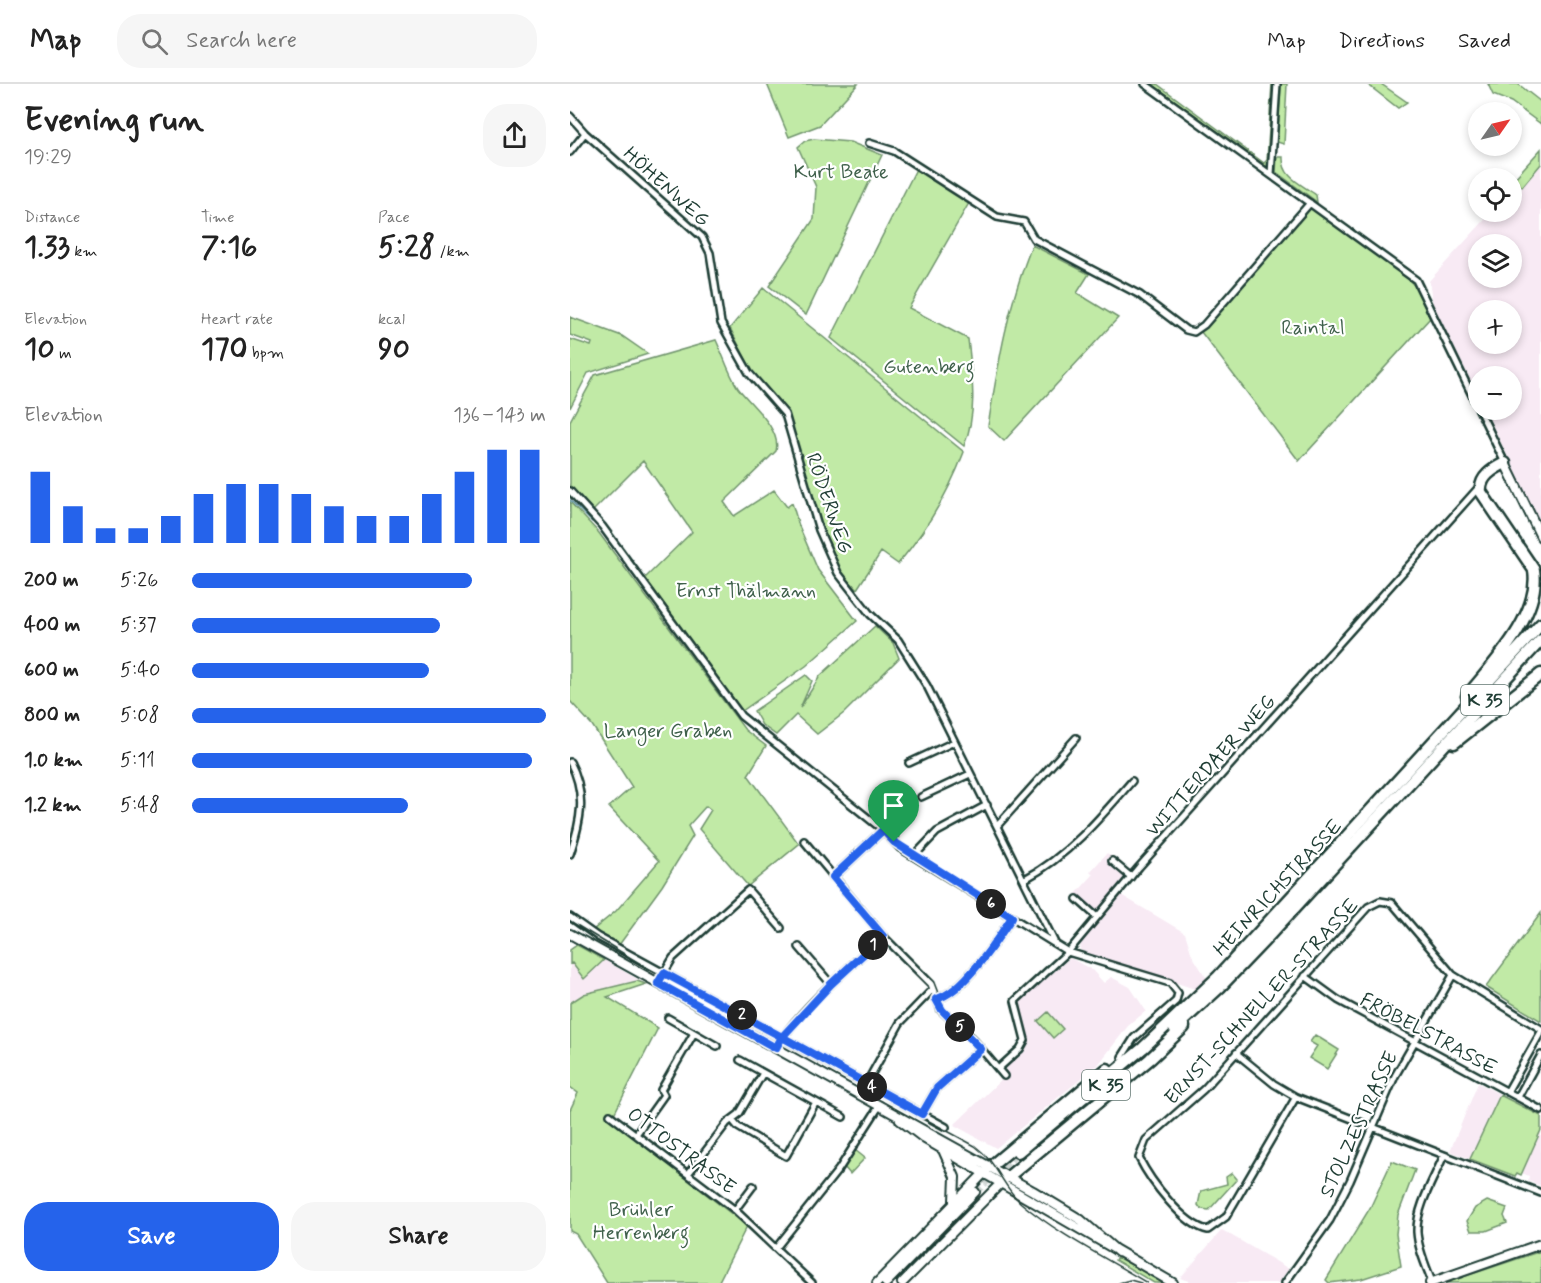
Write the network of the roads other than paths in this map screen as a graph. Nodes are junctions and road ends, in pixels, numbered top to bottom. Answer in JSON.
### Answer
{"nodes":[{"id":1,"x":1145,"y":84,"type":"edge"},
{"id":2,"x":1277,"y":84,"type":"edge"},
{"id":3,"x":570,"y":116,"type":"edge"},
{"id":4,"x":585,"y":134,"type":"junction"},
{"id":5,"x":869,"y":143,"type":"dead end"},
{"id":6,"x":570,"y":152,"type":"edge"},
{"id":7,"x":1270,"y":174,"type":"junction"},
{"id":8,"x":1310,"y":203,"type":"junction"},
{"id":9,"x":725,"y":328,"type":"joint"},
{"id":10,"x":1504,"y":463,"type":"junction"},
{"id":11,"x":1480,"y":486,"type":"junction"},
{"id":12,"x":570,"y":491,"type":"edge"},
{"id":13,"x":1541,"y":537,"type":"edge"},
{"id":14,"x":1541,"y":624,"type":"edge"},
{"id":15,"x":1541,"y":640,"type":"edge"},
{"id":16,"x":1541,"y":674,"type":"edge"},
{"id":17,"x":1453,"y":722,"type":"junction"},
{"id":18,"x":1076,"y":738,"type":"dead end"},
{"id":19,"x":954,"y":742,"type":"junction"},
{"id":20,"x":1430,"y":761,"type":"junction"},
{"id":21,"x":570,"y":762,"type":"edge"},
{"id":22,"x":909,"y":763,"type":"dead end"},
{"id":23,"x":970,"y":774,"type":"junction"},
{"id":24,"x":1132,"y":781,"type":"dead end"},
{"id":25,"x":896,"y":794,"type":"dead end"},
{"id":26,"x":921,"y":797,"type":"dead end"},
{"id":27,"x":987,"y":805,"type":"junction"},
{"id":28,"x":998,"y":825,"type":"junction"},
{"id":29,"x":883,"y":830,"type":"junction"},
{"id":30,"x":804,"y":841,"type":"dead end"},
{"id":31,"x":894,"y":842,"type":"junction"},
{"id":32,"x":570,"y":854,"type":"edge"},
{"id":33,"x":914,"y":856,"type":"junction"},
{"id":34,"x":1112,"y":861,"type":"dead end"},
{"id":35,"x":833,"y":877,"type":"junction"},
{"id":36,"x":1131,"y":877,"type":"junction"},
{"id":37,"x":1025,"y":879,"type":"junction"},
{"id":38,"x":1077,"y":898,"type":"dead end"},
{"id":39,"x":570,"y":917,"type":"edge"},
{"id":40,"x":1012,"y":917,"type":"junction"},
{"id":41,"x":1097,"y":917,"type":"junction"},
{"id":42,"x":781,"y":928,"type":"dead end"},
{"id":43,"x":570,"y":934,"type":"edge"},
{"id":44,"x":883,"y":936,"type":"junction"},
{"id":45,"x":1055,"y":943,"type":"junction"},
{"id":46,"x":799,"y":947,"type":"dead end"},
{"id":47,"x":1068,"y":952,"type":"junction"},
{"id":48,"x":664,"y":973,"type":"junction"},
{"id":49,"x":1453,"y":975,"type":"junction"},
{"id":50,"x":1305,"y":976,"type":"junction"},
{"id":51,"x":658,"y":983,"type":"junction"},
{"id":52,"x":831,"y":984,"type":"junction"},
{"id":53,"x":933,"y":990,"type":"junction"},
{"id":54,"x":936,"y":999,"type":"junction"},
{"id":55,"x":1189,"y":1011,"type":"junction"},
{"id":56,"x":668,"y":1018,"type":"dead end"},
{"id":57,"x":1541,"y":1030,"type":"edge"},
{"id":58,"x":694,"y":1033,"type":"junction"},
{"id":59,"x":782,"y":1037,"type":"junction"},
{"id":60,"x":1413,"y":1041,"type":"junction"},
{"id":61,"x":717,"y":1046,"type":"dead end"},
{"id":62,"x":776,"y":1048,"type":"junction"},
{"id":63,"x":981,"y":1049,"type":"junction"},
{"id":64,"x":1236,"y":1053,"type":"junction"},
{"id":65,"x":1541,"y":1055,"type":"edge"},
{"id":66,"x":1122,"y":1057,"type":"junction"},
{"id":67,"x":740,"y":1060,"type":"dead end"},
{"id":68,"x":998,"y":1069,"type":"junction"},
{"id":69,"x":763,"y":1072,"type":"junction"},
{"id":70,"x":1004,"y":1076,"type":"dead end"},
{"id":71,"x":866,"y":1083,"type":"junction"},
{"id":72,"x":1507,"y":1092,"type":"junction"},
{"id":73,"x":1296,"y":1097,"type":"junction"},
{"id":74,"x":1518,"y":1097,"type":"junction"},
{"id":75,"x":816,"y":1102,"type":"junction"},
{"id":76,"x":880,"y":1105,"type":"junction"},
{"id":77,"x":1541,"y":1110,"type":"edge"},
{"id":78,"x":922,"y":1114,"type":"junction"},
{"id":79,"x":610,"y":1115,"type":"dead end"},
{"id":80,"x":843,"y":1117,"type":"dead end"},
{"id":81,"x":733,"y":1121,"type":"junction"},
{"id":82,"x":946,"y":1127,"type":"dead end"},
{"id":83,"x":1373,"y":1127,"type":"junction"},
{"id":84,"x":637,"y":1133,"type":"junction"},
{"id":85,"x":943,"y":1149,"type":"junction"},
{"id":86,"x":1019,"y":1154,"type":"tunnel mouth"},
{"id":87,"x":1444,"y":1155,"type":"junction"},
{"id":88,"x":987,"y":1170,"type":"junction"},
{"id":89,"x":688,"y":1174,"type":"junction"},
{"id":90,"x":1004,"y":1180,"type":"junction"},
{"id":91,"x":753,"y":1186,"type":"dead end"},
{"id":92,"x":1541,"y":1193,"type":"edge"},
{"id":93,"x":953,"y":1203,"type":"junction"},
{"id":94,"x":735,"y":1209,"type":"junction"},
{"id":95,"x":1541,"y":1244,"type":"edge"},
{"id":96,"x":776,"y":1248,"type":"junction"},
{"id":97,"x":904,"y":1281,"type":"edge"},
{"id":98,"x":812,"y":1283,"type":"edge"},
{"id":99,"x":877,"y":1283,"type":"edge"},
{"id":100,"x":886,"y":1283,"type":"edge"},
{"id":101,"x":892,"y":1283,"type":"edge"},
{"id":102,"x":1173,"y":1283,"type":"edge"},
{"id":103,"x":1285,"y":1283,"type":"edge"},
{"id":104,"x":1431,"y":1283,"type":"edge"}],
"edges":[{"from":1,"to":7,"type":"street"},
{"from":2,"to":7,"type":"street"},
{"from":3,"to":4,"type":"street","name":"HÖHENWEG"},
{"from":4,"to":6,"type":"street"},
{"from":4,"to":9,"type":"street","name":"HÖHENWEG"},
{"from":5,"to":8,"type":"street"},
{"from":7,"to":8,"type":"street"},
{"from":8,"to":10,"type":"street"},
{"from":9,"to":19,"type":"street","name":"RÖDERWEG"},
{"from":10,"to":11,"type":"highway"},
{"from":10,"to":13,"type":"main road"},
{"from":11,"to":17,"type":"highway"},
{"from":11,"to":36,"type":"street","name":"WITTERDAER WEG"},
{"from":12,"to":29,"type":"street"},
{"from":14,"to":17,"type":"highway","name":"HEINRICHSTRASSE","number":"K 35"},
{"from":15,"to":20,"type":"highway","name":"HEINRICHSTRASSE","number":"K 35"},
{"from":16,"to":20,"type":"highway"},
{"from":17,"to":55,"type":"highway","name":"HEINRICHSTRASSE","number":"K 35"},
{"from":18,"to":28,"type":"street"},
{"from":19,"to":22,"type":"street"},
{"from":19,"to":23,"type":"street","name":"RÖDERWEG"},
{"from":20,"to":55,"type":"highway","name":"HEINRICHSTRASSE","number":"K 35"},
{"from":21,"to":32,"type":"street"},
{"from":23,"to":26,"type":"street"},
{"from":23,"to":27,"type":"street","name":"RÖDERWEG"},
{"from":24,"to":37,"type":"street"},
{"from":25,"to":31,"type":"street"},
{"from":27,"to":28,"type":"street","name":"RÖDERWEG"},
{"from":27,"to":33,"type":"street"},
{"from":28,"to":37,"type":"street","name":"RÖDERWEG"},
{"from":29,"to":31,"type":"street"},
{"from":29,"to":35,"type":"street"},
{"from":30,"to":35,"type":"street"},
{"from":31,"to":33,"type":"street"},
{"from":33,"to":40,"type":"street"},
{"from":34,"to":36,"type":"street"},
{"from":35,"to":44,"type":"street"},
{"from":36,"to":41,"type":"street","name":"WITTERDAER WEG"},
{"from":37,"to":45,"type":"street","name":"RÖDERWEG"},
{"from":38,"to":41,"type":"street"},
{"from":39,"to":48,"type":"street"},
{"from":40,"to":45,"type":"street"},
{"from":40,"to":54,"type":"street"},
{"from":41,"to":47,"type":"street","name":"WITTERDAER WEG"},
{"from":42,"to":48,"type":"street"},
{"from":43,"to":51,"type":"main road"},
{"from":44,"to":52,"type":"street"},
{"from":44,"to":53,"type":"street"},
{"from":45,"to":47,"type":"street"},
{"from":46,"to":52,"type":"street"},
{"from":47,"to":66,"type":"street"},
{"from":47,"to":68,"type":"street","name":"WITTERDAER WEG"},
{"from":48,"to":51,"type":"street"},
{"from":48,"to":59,"type":"street"},
{"from":49,"to":50,"type":"street","name":"ERNST-SCHNELLER-STRASSE"},
{"from":49,"to":57,"type":"street"},
{"from":49,"to":60,"type":"street","name":"STOLZESTRASSE"},
{"from":50,"to":60,"type":"street","name":"FRÖBELSTRASSE"},
{"from":50,"to":64,"type":"street","name":"ERNST-SCHNELLER-STRASSE"},
{"from":51,"to":62,"type":"main road"},
{"from":52,"to":59,"type":"street"},
{"from":53,"to":54,"type":"street"},
{"from":53,"to":71,"type":"street"},
{"from":54,"to":63,"type":"street"},
{"from":55,"to":66,"type":"highway","number":"K 35"},
{"from":55,"to":86,"type":"highway","name":"HEINRICHSTRASSE","number":"K 35"},
{"from":55,"to":90,"type":"highway","number":"K 35"},
{"from":56,"to":58,"type":"street"},
{"from":57,"to":72,"type":"street"},
{"from":58,"to":61,"type":"street"},
{"from":58,"to":84,"type":"street"},
{"from":59,"to":62,"type":"street"},
{"from":59,"to":71,"type":"street"},
{"from":60,"to":72,"type":"street","name":"FRÖBELSTRASSE"},
{"from":60,"to":83,"type":"street","name":"STOLZESTRASSE"},
{"from":62,"to":76,"type":"main road"},
{"from":63,"to":68,"type":"street"},
{"from":63,"to":78,"type":"street"},
{"from":64,"to":73,"type":"street"},
{"from":64,"to":73,"type":"street","name":"ERNST-SCHNELLER-STRASSE"},
{"from":65,"to":74,"type":"street"},
{"from":66,"to":88,"type":"highway","number":"K 35"},
{"from":67,"to":69,"type":"street"},
{"from":68,"to":70,"type":"street"},
{"from":69,"to":75,"type":"street"},
{"from":69,"to":81,"type":"street"},
{"from":71,"to":78,"type":"street"},
{"from":72,"to":74,"type":"street","name":"FRÖBELSTRASSE"},
{"from":73,"to":83,"type":"street"},
{"from":74,"to":77,"type":"street","name":"FRÖBELSTRASSE"},
{"from":75,"to":80,"type":"street"},
{"from":75,"to":81,"type":"street"},
{"from":76,"to":85,"type":"main road"},
{"from":76,"to":88,"type":"main road"},
{"from":76,"to":96,"type":"street"},
{"from":78,"to":82,"type":"street"},
{"from":79,"to":84,"type":"street","name":"OTTOSTRASSE"},
{"from":81,"to":89,"type":"street"},
{"from":83,"to":87,"type":"street"},
{"from":83,"to":103,"type":"street","name":"STOLZESTRASSE"},
{"from":84,"to":89,"type":"street","name":"OTTOSTRASSE"},
{"from":85,"to":88,"type":"main road"},
{"from":85,"to":93,"type":"main road"},
{"from":87,"to":92,"type":"street"},
{"from":87,"to":104,"type":"street"},
{"from":88,"to":90,"type":"main road"},
{"from":88,"to":93,"type":"main road","number":"K 35"},
{"from":89,"to":94,"type":"street","name":"OTTOSTRASSE"},
{"from":90,"to":97,"type":"main road","number":"K 35"},
{"from":90,"to":102,"type":"main road"},
{"from":91,"to":94,"type":"street","name":"OTTOSTRASSE"},
{"from":93,"to":99,"type":"main road","number":"K 35"},
{"from":94,"to":96,"type":"street","name":"OTTOSTRASSE"},
{"from":95,"to":104,"type":"main road"},
{"from":96,"to":98,"type":"street","name":"OTTOSTRASSE"},
{"from":100,"to":101,"type":"main road"}]}
